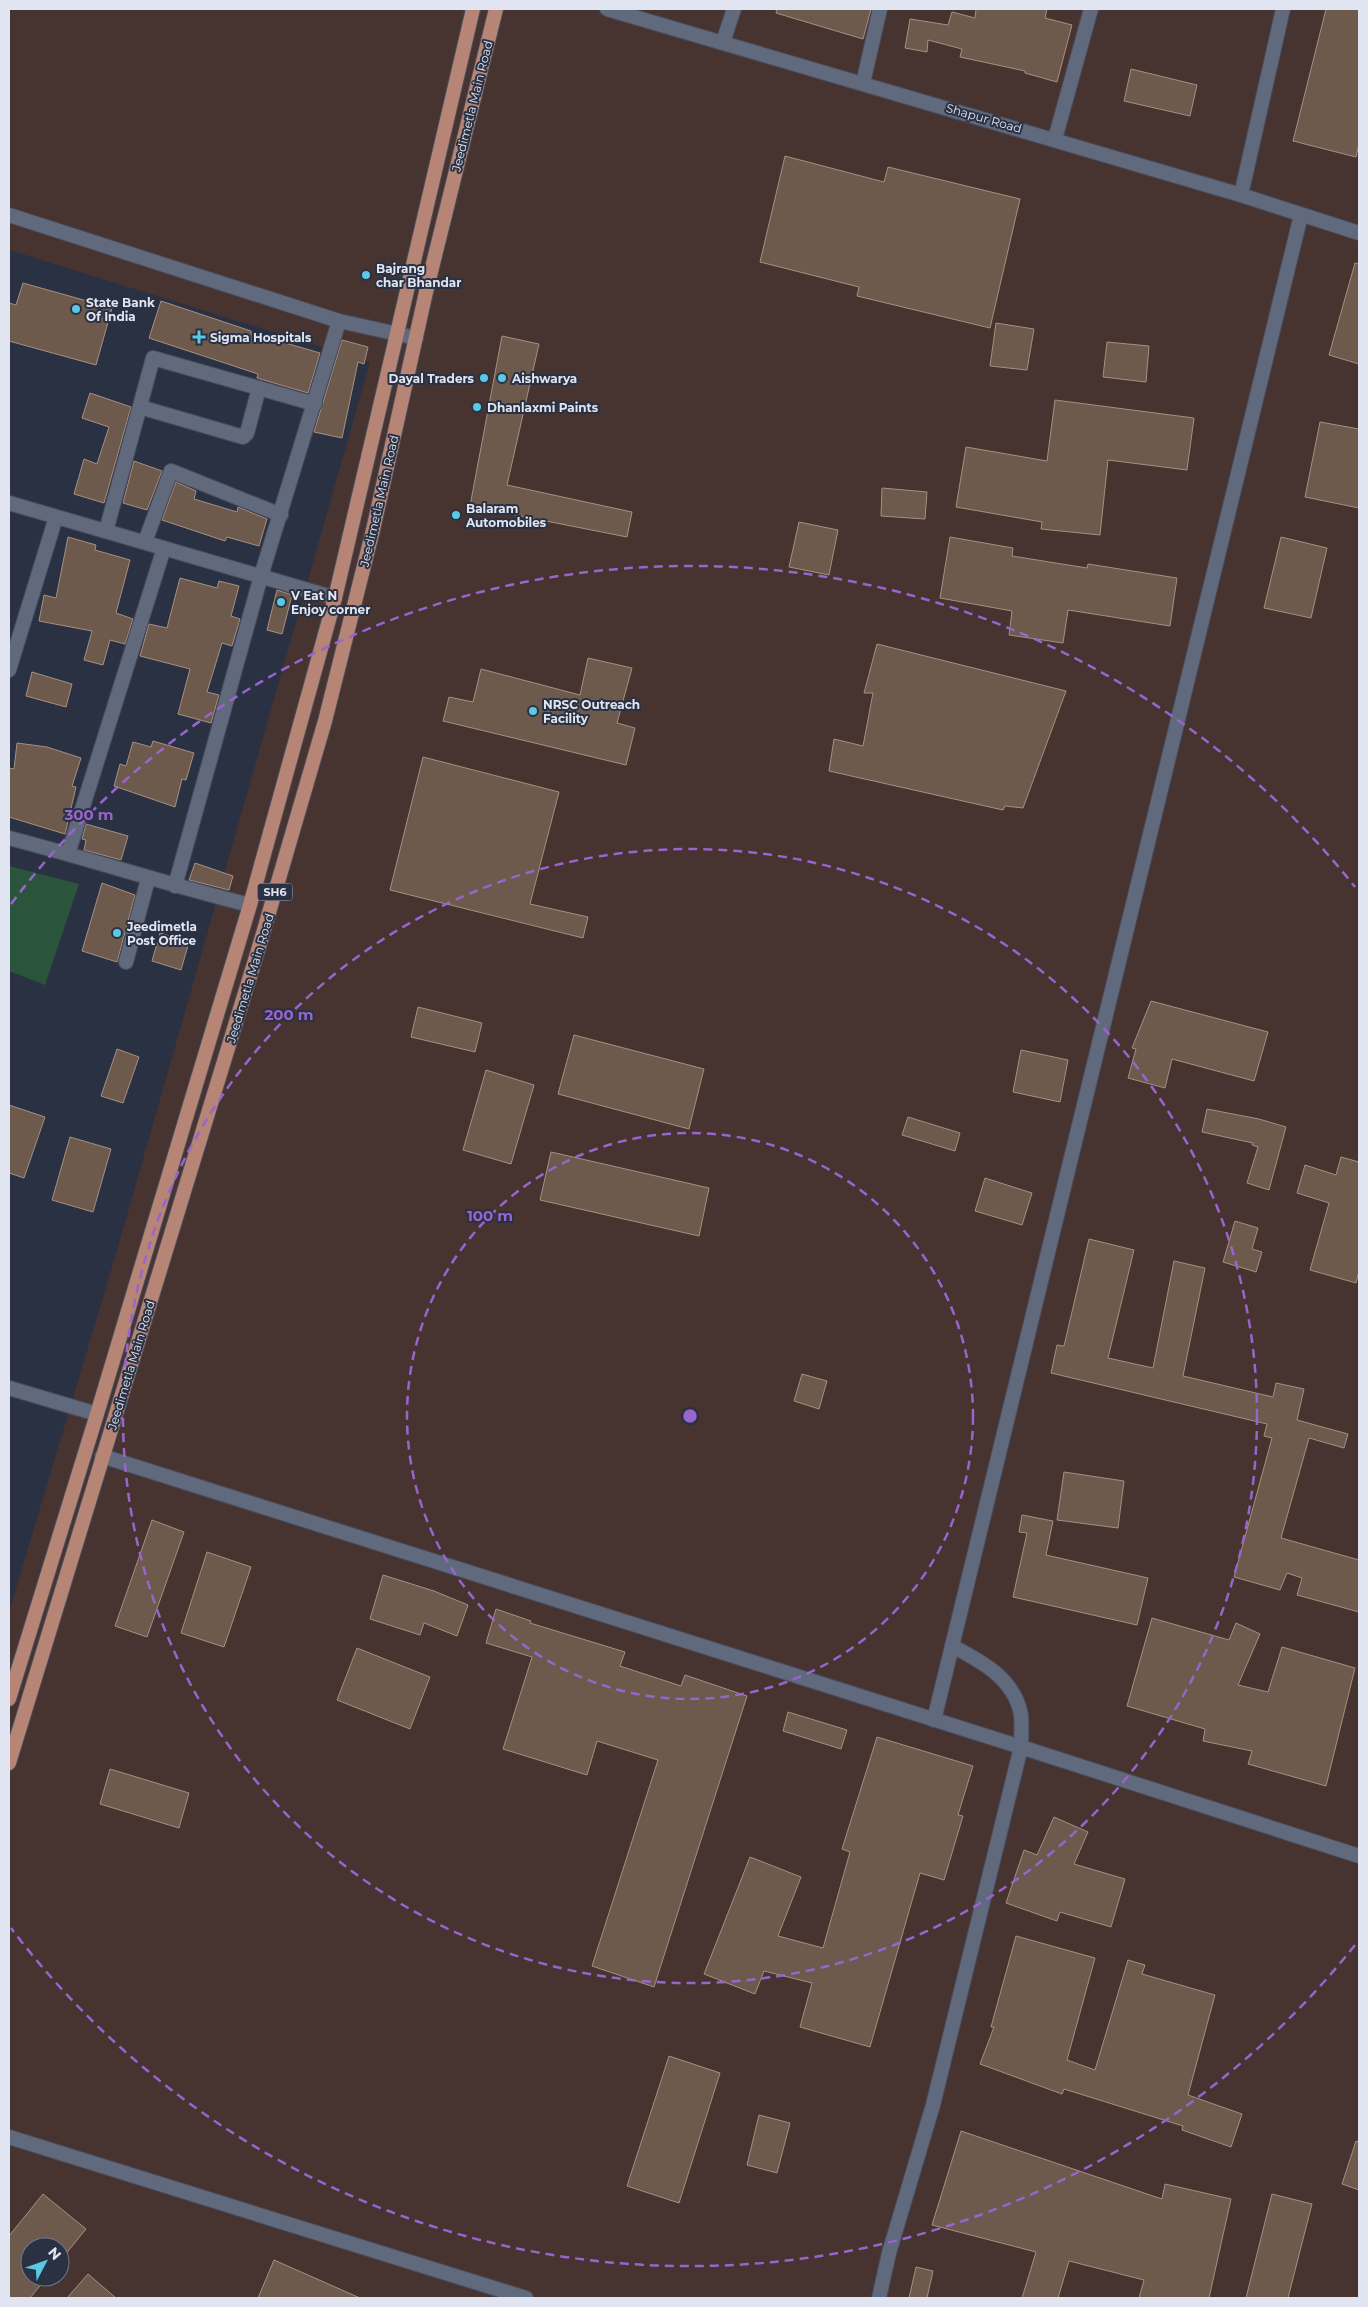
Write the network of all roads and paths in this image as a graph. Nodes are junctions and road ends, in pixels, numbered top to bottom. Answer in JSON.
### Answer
{"nodes":[{"id":1,"x":473,"y":9,"type":"edge"},
{"id":2,"x":496,"y":9,"type":"edge"},
{"id":3,"x":607,"y":9,"type":"edge"},
{"id":4,"x":734,"y":9,"type":"edge"},
{"id":5,"x":880,"y":9,"type":"edge"},
{"id":6,"x":1091,"y":9,"type":"edge"},
{"id":7,"x":1283,"y":9,"type":"edge"},
{"id":8,"x":723,"y":42,"type":"junction"},
{"id":9,"x":863,"y":83,"type":"junction"},
{"id":10,"x":1055,"y":139,"type":"junction"},
{"id":11,"x":1241,"y":194,"type":"junction"},
{"id":12,"x":9,"y":215,"type":"edge"},
{"id":13,"x":1301,"y":215,"type":"junction"},
{"id":14,"x":1359,"y":233,"type":"edge"},
{"id":15,"x":339,"y":321,"type":"junction"},
{"id":16,"x":398,"y":334,"type":"junction"},
{"id":17,"x":416,"y":338,"type":"junction"},
{"id":18,"x":259,"y":388,"type":"junction"},
{"id":19,"x":315,"y":404,"type":"junction"},
{"id":20,"x":140,"y":407,"type":"junction"},
{"id":21,"x":9,"y":503,"type":"edge"},
{"id":22,"x":281,"y":515,"type":"junction"},
{"id":23,"x":56,"y":516,"type":"junction"},
{"id":24,"x":106,"y":531,"type":"junction"},
{"id":25,"x":145,"y":542,"type":"junction"},
{"id":26,"x":164,"y":548,"type":"junction"},
{"id":27,"x":262,"y":576,"type":"junction"},
{"id":28,"x":335,"y":598,"type":"junction"},
{"id":29,"x":9,"y":670,"type":"edge"},
{"id":30,"x":9,"y":838,"type":"edge"},
{"id":31,"x":68,"y":854,"type":"junction"},
{"id":32,"x":148,"y":879,"type":"junction"},
{"id":33,"x":175,"y":886,"type":"junction"},
{"id":34,"x":250,"y":905,"type":"junction"},
{"id":35,"x":126,"y":962,"type":"dead end"},
{"id":36,"x":9,"y":1388,"type":"edge"},
{"id":37,"x":97,"y":1414,"type":"junction"},
{"id":38,"x":102,"y":1456,"type":"junction"},
{"id":39,"x":952,"y":1646,"type":"junction"},
{"id":40,"x":9,"y":1699,"type":"edge"},
{"id":41,"x":934,"y":1720,"type":"junction"},
{"id":42,"x":1021,"y":1747,"type":"junction"},
{"id":43,"x":9,"y":1763,"type":"edge"},
{"id":44,"x":1359,"y":1856,"type":"edge"},
{"id":45,"x":9,"y":2137,"type":"edge"},
{"id":46,"x":526,"y":2298,"type":"edge"},
{"id":47,"x":878,"y":2298,"type":"edge"}],
"edges":[{"from":1,"to":16,"type":"main road","name":"Jeedimetla Main Road","number":"SH6"},
{"from":2,"to":17,"type":"main road","name":"Jeedimetla Main Road","number":"SH6"},
{"from":3,"to":8,"type":"street","name":"Shapur Road"},
{"from":4,"to":8,"type":"street"},
{"from":5,"to":9,"type":"street"},
{"from":6,"to":10,"type":"street"},
{"from":7,"to":11,"type":"street"},
{"from":8,"to":9,"type":"street","name":"Shapur Road"},
{"from":9,"to":10,"type":"street","name":"Shapur Road"},
{"from":10,"to":11,"type":"street","name":"Shapur Road"},
{"from":11,"to":13,"type":"street","name":"Shapur Road"},
{"from":12,"to":15,"type":"street"},
{"from":13,"to":14,"type":"street","name":"Shapur Road"},
{"from":13,"to":39,"type":"street"},
{"from":15,"to":16,"type":"street"},
{"from":15,"to":19,"type":"street"},
{"from":16,"to":17,"type":"street"},
{"from":16,"to":28,"type":"main road","name":"Jeedimetla Main Road","number":"SH6"},
{"from":17,"to":38,"type":"main road","name":"Jeedimetla Main Road","number":"SH6"},
{"from":18,"to":19,"type":"street"},
{"from":18,"to":20,"type":"street"},
{"from":18,"to":20,"type":"street"},
{"from":19,"to":22,"type":"street"},
{"from":20,"to":24,"type":"street"},
{"from":21,"to":23,"type":"street"},
{"from":22,"to":25,"type":"street"},
{"from":22,"to":27,"type":"street"},
{"from":23,"to":24,"type":"street"},
{"from":23,"to":29,"type":"street"},
{"from":24,"to":25,"type":"street"},
{"from":25,"to":26,"type":"street"},
{"from":26,"to":27,"type":"street"},
{"from":26,"to":31,"type":"street"},
{"from":27,"to":28,"type":"street"},
{"from":27,"to":33,"type":"street"},
{"from":28,"to":34,"type":"main road","name":"Jeedimetla Main Road","number":"SH6"},
{"from":30,"to":31,"type":"street"},
{"from":31,"to":32,"type":"street"},
{"from":32,"to":33,"type":"street"},
{"from":32,"to":35,"type":"street"},
{"from":33,"to":34,"type":"street"},
{"from":34,"to":37,"type":"main road","name":"Jeedimetla Main Road","number":"SH6"},
{"from":36,"to":37,"type":"street"},
{"from":37,"to":40,"type":"main road","name":"Jeedimetla Main Road","number":"SH6"},
{"from":38,"to":41,"type":"street"},
{"from":38,"to":43,"type":"main road","name":"Jeedimetla Main Road","number":"SH6"},
{"from":39,"to":41,"type":"street"},
{"from":39,"to":42,"type":"street"},
{"from":41,"to":42,"type":"street"},
{"from":42,"to":44,"type":"street"},
{"from":42,"to":47,"type":"street"},
{"from":45,"to":46,"type":"street"}]}
